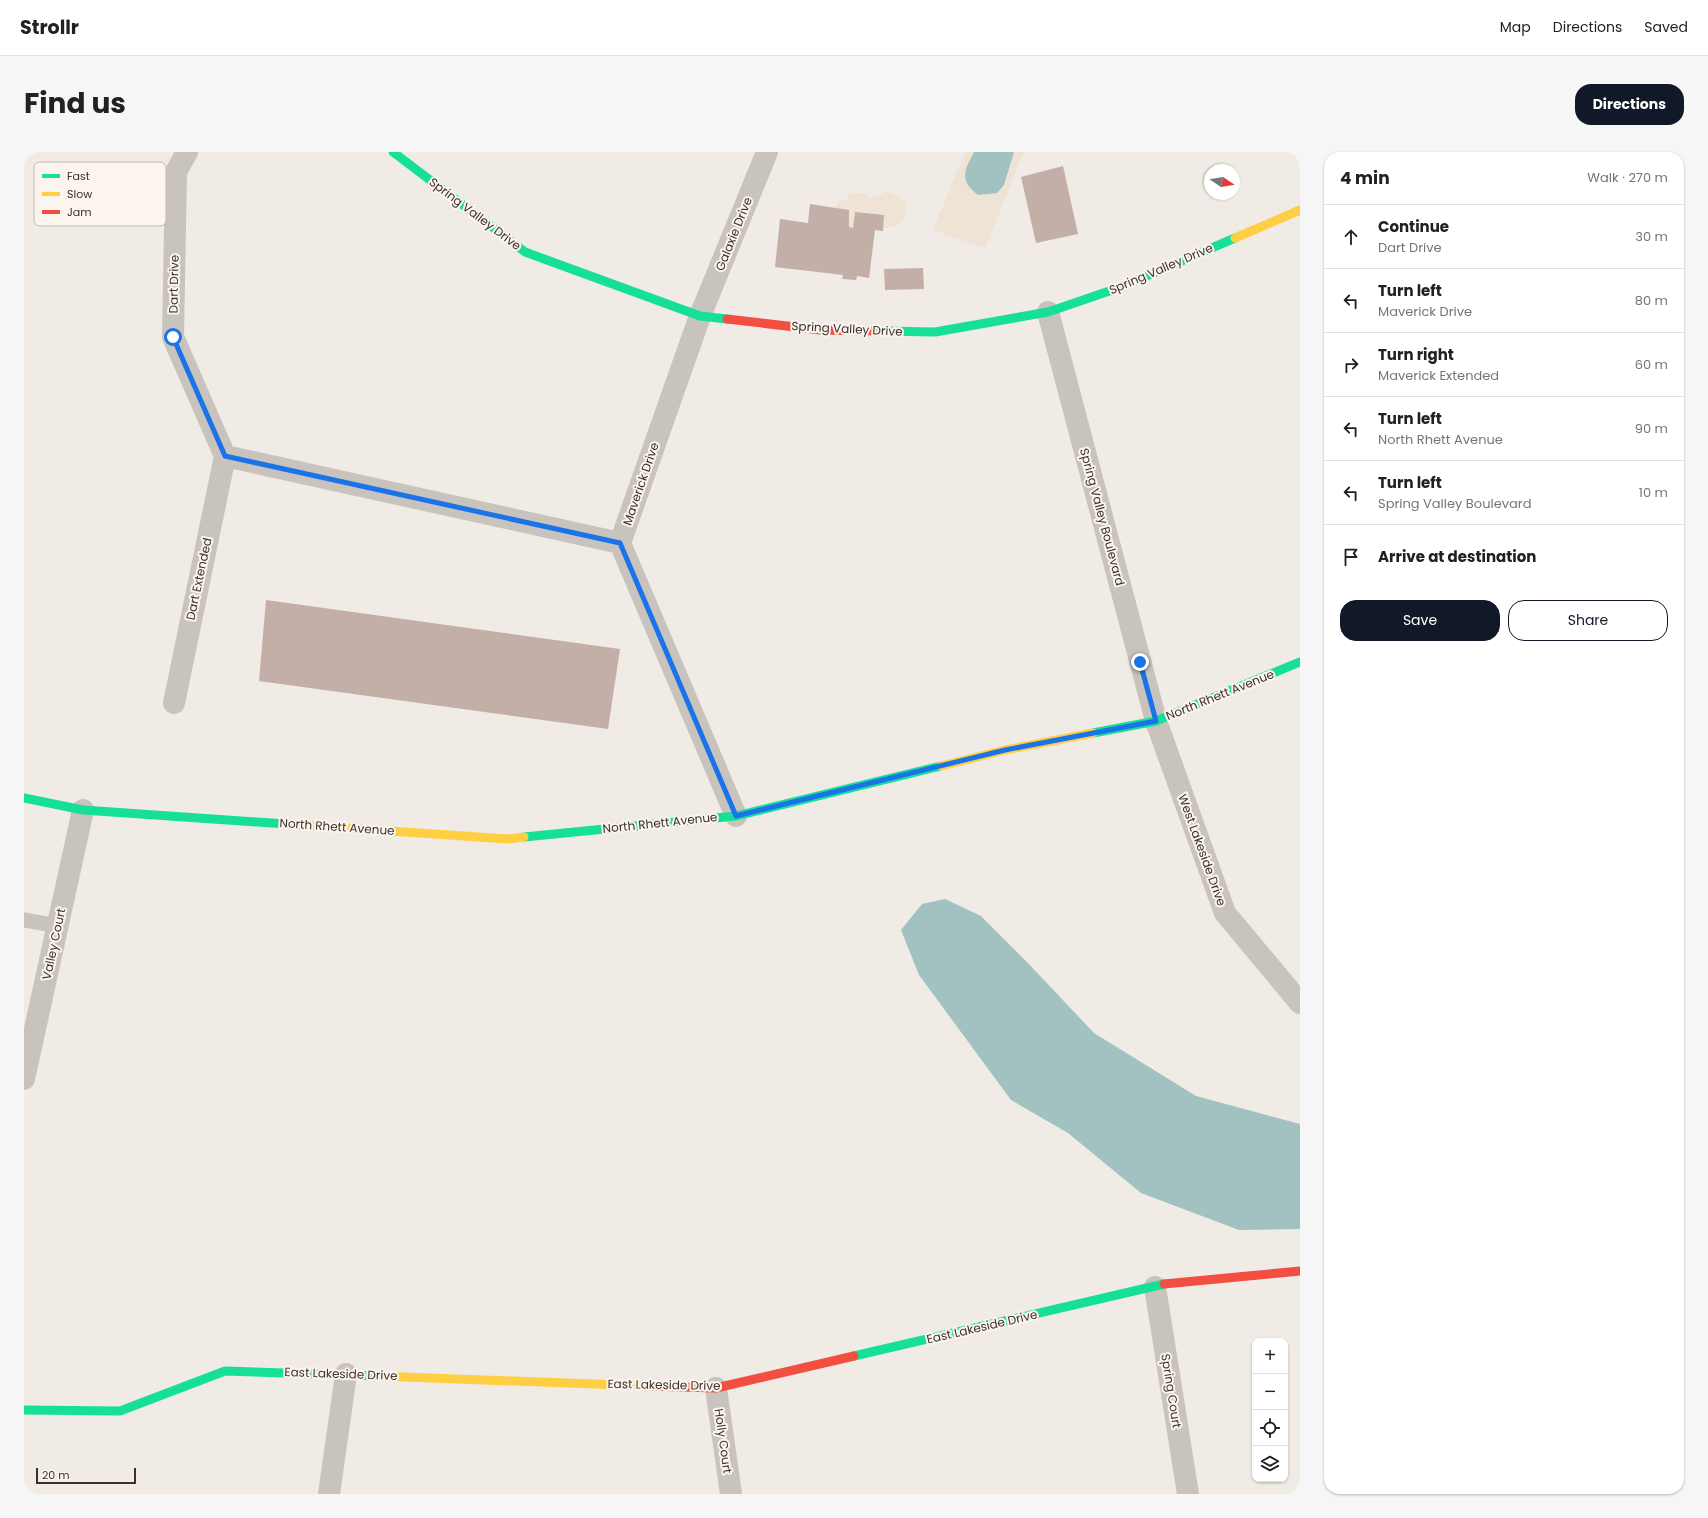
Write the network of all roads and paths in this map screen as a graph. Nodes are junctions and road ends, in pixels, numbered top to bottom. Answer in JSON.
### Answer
{"nodes":[{"id":1,"x":186,"y":152,"type":"edge"},
{"id":2,"x":393,"y":152,"type":"edge"},
{"id":3,"x":767,"y":152,"type":"edge"},
{"id":4,"x":1300,"y":210,"type":"edge"},
{"id":5,"x":1048,"y":312,"type":"junction"},
{"id":6,"x":700,"y":316,"type":"junction"},
{"id":7,"x":225,"y":456,"type":"junction"},
{"id":8,"x":620,"y":543,"type":"junction"},
{"id":9,"x":1300,"y":662,"type":"edge"},
{"id":10,"x":174,"y":702,"type":"dead end"},
{"id":11,"x":1156,"y":721,"type":"junction"},
{"id":12,"x":24,"y":798,"type":"edge"},
{"id":13,"x":83,"y":810,"type":"junction"},
{"id":14,"x":736,"y":816,"type":"junction"},
{"id":15,"x":24,"y":920,"type":"edge"},
{"id":16,"x":58,"y":926,"type":"junction"},
{"id":17,"x":1300,"y":1004,"type":"edge"},
{"id":18,"x":24,"y":1079,"type":"edge"},
{"id":19,"x":1300,"y":1271,"type":"edge"},
{"id":20,"x":1155,"y":1287,"type":"junction"},
{"id":21,"x":346,"y":1374,"type":"junction"},
{"id":22,"x":716,"y":1388,"type":"junction"},
{"id":23,"x":24,"y":1410,"type":"edge"},
{"id":24,"x":329,"y":1494,"type":"edge"},
{"id":25,"x":731,"y":1494,"type":"edge"},
{"id":26,"x":1188,"y":1494,"type":"edge"}],
"edges":[{"from":1,"to":7,"type":"street","name":"Dart Drive"},
{"from":2,"to":6,"type":"street","name":"Spring Valley Drive"},
{"from":3,"to":6,"type":"street","name":"Galaxie Drive"},
{"from":4,"to":5,"type":"street","name":"Spring Valley Drive"},
{"from":5,"to":6,"type":"street","name":"Spring Valley Drive"},
{"from":5,"to":11,"type":"street","name":"Spring Valley Boulevard"},
{"from":6,"to":8,"type":"street","name":"Maverick Drive"},
{"from":7,"to":8,"type":"street"},
{"from":7,"to":10,"type":"street","name":"Dart Extended"},
{"from":8,"to":14,"type":"street"},
{"from":9,"to":11,"type":"street","name":"North Rhett Avenue"},
{"from":11,"to":14,"type":"street","name":"North Rhett Avenue"},
{"from":11,"to":17,"type":"street","name":"West Lakeside Drive"},
{"from":12,"to":13,"type":"street","name":"North Rhett Avenue"},
{"from":13,"to":14,"type":"street","name":"North Rhett Avenue"},
{"from":13,"to":16,"type":"street","name":"Valley Court"},
{"from":15,"to":16,"type":"lane"},
{"from":16,"to":18,"type":"street","name":"Valley Court"},
{"from":19,"to":20,"type":"street","name":"East Lakeside Drive"},
{"from":20,"to":22,"type":"street","name":"East Lakeside Drive"},
{"from":20,"to":26,"type":"street","name":"Spring Court"},
{"from":21,"to":22,"type":"street","name":"East Lakeside Drive"},
{"from":21,"to":23,"type":"street","name":"East Lakeside Drive"},
{"from":21,"to":24,"type":"street"},
{"from":22,"to":25,"type":"street","name":"Holly Court"}]}
